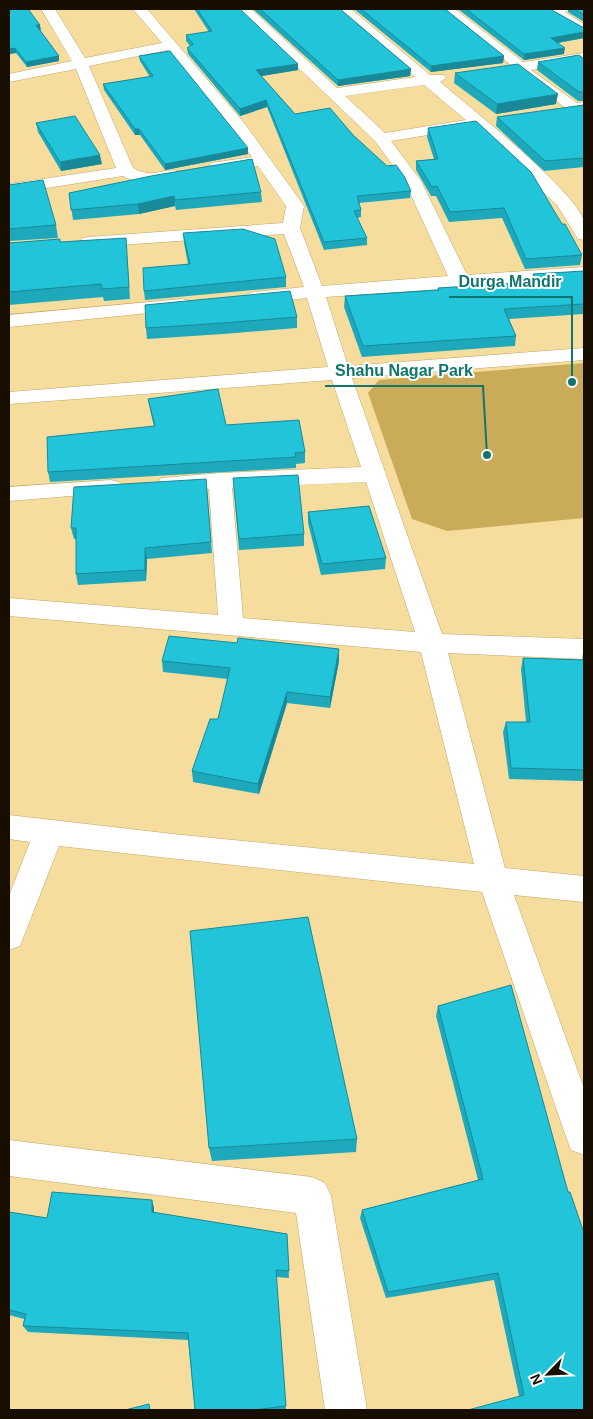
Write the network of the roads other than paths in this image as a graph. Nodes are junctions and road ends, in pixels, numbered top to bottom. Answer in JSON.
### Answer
{"nodes":[{"id":1,"x":48,"y":9,"type":"edge"},
{"id":2,"x":140,"y":9,"type":"edge"},
{"id":3,"x":244,"y":9,"type":"edge"},
{"id":4,"x":343,"y":9,"type":"edge"},
{"id":5,"x":447,"y":9,"type":"edge"},
{"id":6,"x":555,"y":9,"type":"edge"},
{"id":7,"x":584,"y":30,"type":"edge"},
{"id":8,"x":171,"y":45,"type":"junction"},
{"id":9,"x":584,"y":57,"type":"edge"},
{"id":10,"x":81,"y":63,"type":"junction"},
{"id":11,"x":520,"y":67,"type":"junction"},
{"id":12,"x":502,"y":70,"type":"edge"},
{"id":13,"x":457,"y":76,"type":"edge"},
{"id":14,"x":9,"y":78,"type":"edge"},
{"id":15,"x":430,"y":80,"type":"junction"},
{"id":16,"x":334,"y":93,"type":"junction"},
{"id":17,"x":579,"y":108,"type":"edge"},
{"id":18,"x":555,"y":111,"type":"edge"},
{"id":19,"x":497,"y":119,"type":"edge"},
{"id":20,"x":478,"y":122,"type":"junction"},
{"id":21,"x":381,"y":138,"type":"junction"},
{"id":22,"x":262,"y":160,"type":"junction"},
{"id":23,"x":126,"y":172,"type":"junction"},
{"id":24,"x":9,"y":189,"type":"edge"},
{"id":25,"x":579,"y":214,"type":"edge"},
{"id":26,"x":291,"y":228,"type":"junction"},
{"id":27,"x":584,"y":235,"type":"edge"},
{"id":28,"x":67,"y":244,"type":"edge"},
{"id":29,"x":584,"y":273,"type":"edge"},
{"id":30,"x":460,"y":280,"type":"junction"},
{"id":31,"x":315,"y":292,"type":"junction"},
{"id":32,"x":236,"y":300,"type":"edge"},
{"id":33,"x":197,"y":303,"type":"edge"},
{"id":34,"x":9,"y":320,"type":"edge"},
{"id":35,"x":584,"y":354,"type":"edge"},
{"id":36,"x":340,"y":373,"type":"junction"},
{"id":37,"x":9,"y":398,"type":"edge"},
{"id":38,"x":374,"y":474,"type":"junction"},
{"id":39,"x":220,"y":480,"type":"junction"},
{"id":40,"x":9,"y":494,"type":"edge"},
{"id":41,"x":9,"y":607,"type":"edge"},
{"id":42,"x":231,"y":624,"type":"junction"},
{"id":43,"x":432,"y":643,"type":"junction"},
{"id":44,"x":584,"y":649,"type":"edge"},
{"id":45,"x":9,"y":828,"type":"edge"},
{"id":46,"x":49,"y":832,"type":"junction"},
{"id":47,"x":493,"y":880,"type":"junction"},
{"id":48,"x":584,"y":889,"type":"edge"},
{"id":49,"x":9,"y":936,"type":"edge"},
{"id":50,"x":584,"y":1137,"type":"edge"},
{"id":51,"x":9,"y":1158,"type":"edge"},
{"id":52,"x":346,"y":1410,"type":"edge"}],
"edges":[{"from":1,"to":10,"type":"street"},
{"from":2,"to":8,"type":"street"},
{"from":3,"to":16,"type":"street"},
{"from":4,"to":15,"type":"street"},
{"from":5,"to":11,"type":"street"},
{"from":6,"to":7,"type":"street"},
{"from":8,"to":10,"type":"street"},
{"from":8,"to":22,"type":"street"},
{"from":9,"to":11,"type":"street"},
{"from":10,"to":14,"type":"street"},
{"from":10,"to":23,"type":"street"},
{"from":11,"to":12,"type":"street"},
{"from":11,"to":17,"type":"street"},
{"from":13,"to":15,"type":"street"},
{"from":15,"to":16,"type":"street"},
{"from":15,"to":20,"type":"street"},
{"from":16,"to":21,"type":"street"},
{"from":17,"to":18,"type":"street"},
{"from":19,"to":20,"type":"street"},
{"from":20,"to":21,"type":"street"},
{"from":20,"to":25,"type":"street"},
{"from":21,"to":30,"type":"street"},
{"from":22,"to":23,"type":"street"},
{"from":22,"to":26,"type":"street"},
{"from":23,"to":24,"type":"street"},
{"from":25,"to":27,"type":"street"},
{"from":26,"to":28,"type":"street"},
{"from":26,"to":31,"type":"street"},
{"from":29,"to":30,"type":"street"},
{"from":30,"to":31,"type":"street"},
{"from":31,"to":32,"type":"street"},
{"from":31,"to":36,"type":"street"},
{"from":33,"to":34,"type":"street"},
{"from":35,"to":36,"type":"street"},
{"from":36,"to":37,"type":"street"},
{"from":36,"to":38,"type":"street"},
{"from":38,"to":39,"type":"street"},
{"from":38,"to":43,"type":"street"},
{"from":39,"to":40,"type":"street"},
{"from":39,"to":42,"type":"street"},
{"from":41,"to":42,"type":"street"},
{"from":42,"to":43,"type":"street"},
{"from":43,"to":44,"type":"street"},
{"from":43,"to":47,"type":"street"},
{"from":45,"to":46,"type":"street"},
{"from":46,"to":47,"type":"street"},
{"from":46,"to":49,"type":"street"},
{"from":47,"to":48,"type":"street"},
{"from":47,"to":50,"type":"street"},
{"from":51,"to":52,"type":"street"}]}
